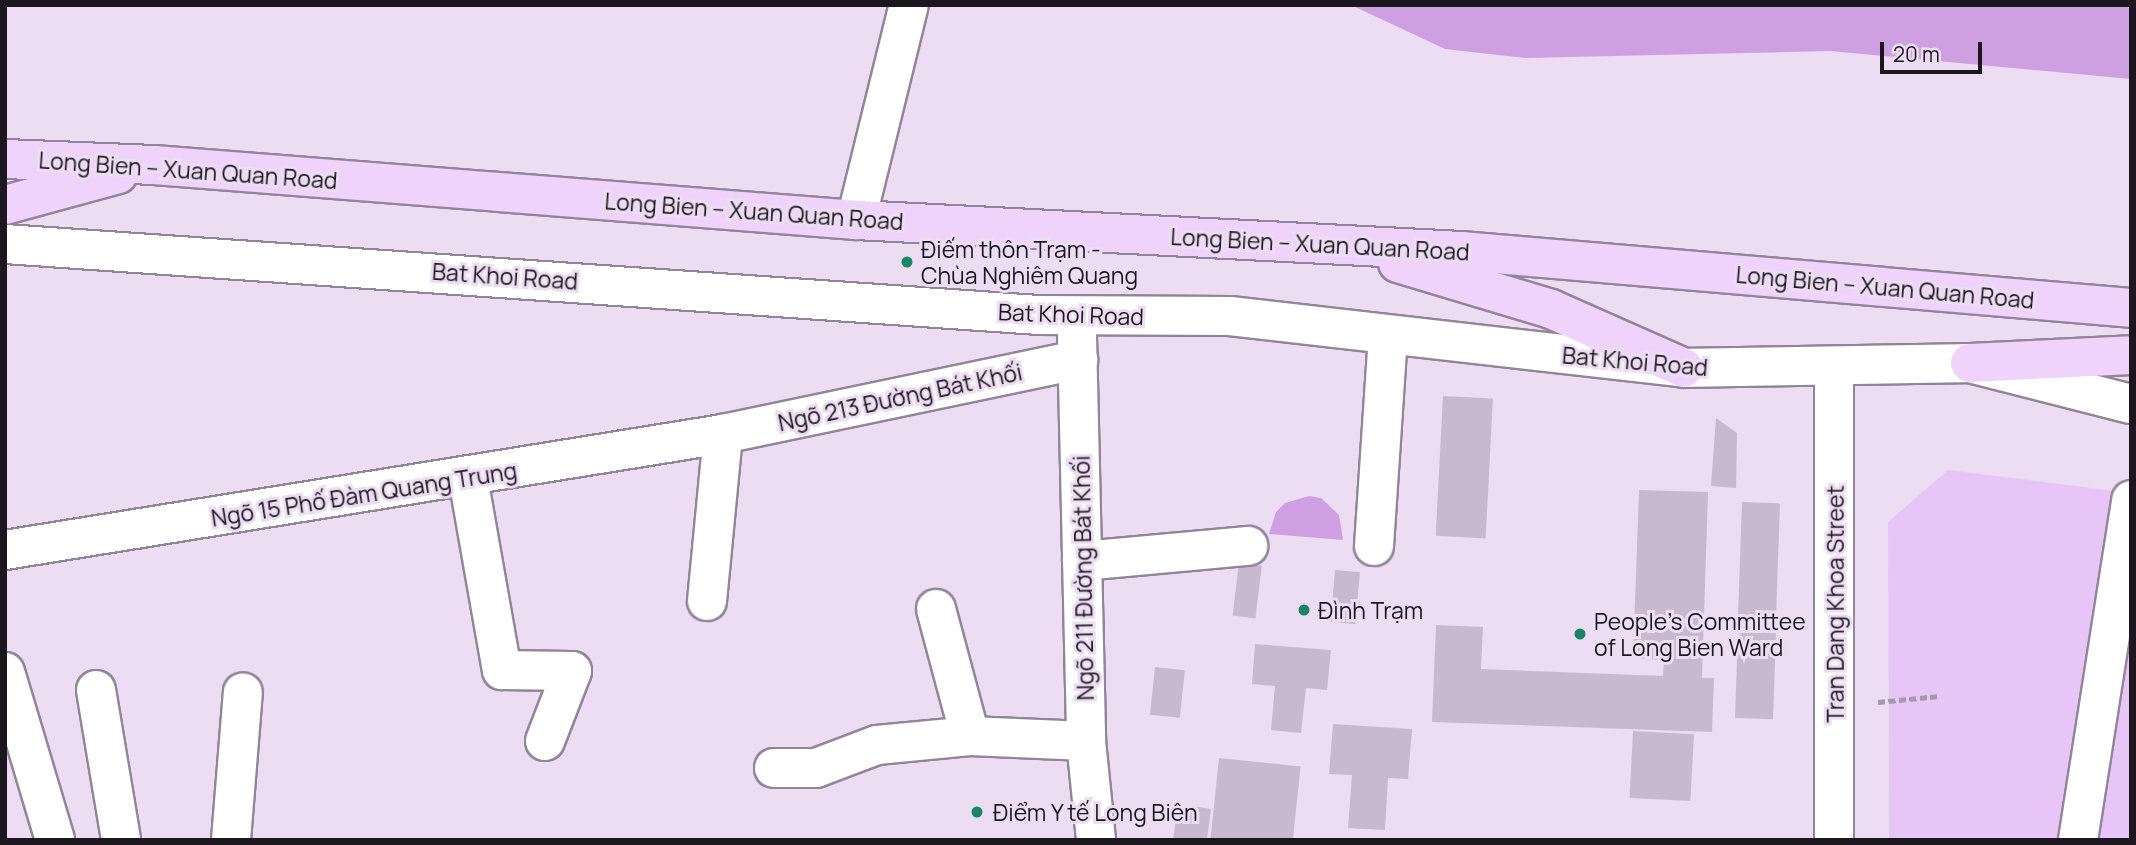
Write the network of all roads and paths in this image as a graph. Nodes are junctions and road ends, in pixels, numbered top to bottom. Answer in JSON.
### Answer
{"nodes":[{"id":1,"x":909,"y":5,"type":"edge"},
{"id":2,"x":5,"y":159,"type":"edge"},
{"id":3,"x":154,"y":164,"type":"junction"},
{"id":4,"x":5,"y":205,"type":"edge"},
{"id":5,"x":856,"y":220,"type":"junction"},
{"id":6,"x":5,"y":244,"type":"edge"},
{"id":7,"x":1339,"y":245,"type":"junction"},
{"id":8,"x":2131,"y":308,"type":"edge"},
{"id":9,"x":1077,"y":316,"type":"junction"},
{"id":10,"x":1388,"y":335,"type":"junction"},
{"id":11,"x":2131,"y":355,"type":"edge"},
{"id":12,"x":1077,"y":360,"type":"junction"},
{"id":13,"x":1970,"y":362,"type":"junction"},
{"id":14,"x":1684,"y":368,"type":"junction"},
{"id":15,"x":1834,"y":368,"type":"junction"},
{"id":16,"x":2131,"y":404,"type":"edge"},
{"id":17,"x":723,"y":434,"type":"junction"},
{"id":18,"x":468,"y":478,"type":"junction"},
{"id":19,"x":2131,"y":500,"type":"edge"},
{"id":20,"x":1248,"y":546,"type":"dead end"},
{"id":21,"x":1374,"y":546,"type":"dead end"},
{"id":22,"x":5,"y":550,"type":"edge"},
{"id":23,"x":1082,"y":561,"type":"junction"},
{"id":24,"x":707,"y":601,"type":"dead end"},
{"id":25,"x":936,"y":609,"type":"dead end"},
{"id":26,"x":5,"y":672,"type":"edge"},
{"id":27,"x":96,"y":691,"type":"dead end"},
{"id":28,"x":243,"y":692,"type":"dead end"},
{"id":29,"x":1941,"y":696,"type":"dead end"},
{"id":30,"x":1878,"y":702,"type":"dead end"},
{"id":31,"x":970,"y":736,"type":"junction"},
{"id":32,"x":545,"y":741,"type":"dead end"},
{"id":33,"x":1086,"y":741,"type":"junction"},
{"id":34,"x":774,"y":768,"type":"dead end"},
{"id":35,"x":55,"y":840,"type":"edge"},
{"id":36,"x":121,"y":840,"type":"edge"},
{"id":37,"x":231,"y":840,"type":"edge"},
{"id":38,"x":1096,"y":840,"type":"edge"},
{"id":39,"x":1834,"y":840,"type":"edge"},
{"id":40,"x":2078,"y":840,"type":"edge"}],
"edges":[{"from":1,"to":5,"type":"street"},
{"from":2,"to":3,"type":"main road","name":"Long Bien – Xuan Quan Road"},
{"from":3,"to":4,"type":"main road"},
{"from":3,"to":5,"type":"main road","name":"Long Bien – Xuan Quan Road"},
{"from":5,"to":7,"type":"main road","name":"Long Bien – Xuan Quan Road"},
{"from":6,"to":9,"type":"street","name":"Bat Khoi Road"},
{"from":7,"to":8,"type":"main road","name":"Long Bien – Xuan Quan Road"},
{"from":7,"to":14,"type":"main road"},
{"from":9,"to":10,"type":"street","name":"Bat Khoi Road"},
{"from":9,"to":12,"type":"street","name":"Ngõ 211 Đường Bát Khối"},
{"from":10,"to":14,"type":"street","name":"Bat Khoi Road"},
{"from":10,"to":21,"type":"street"},
{"from":11,"to":13,"type":"main road"},
{"from":12,"to":17,"type":"street","name":"Ngõ 213 Đường Bát Khối"},
{"from":12,"to":23,"type":"street","name":"Ngõ 211 Đường Bát Khối"},
{"from":13,"to":15,"type":"street","name":"Bat Khoi Road"},
{"from":13,"to":16,"type":"street","name":"Bat Khoi Road"},
{"from":14,"to":15,"type":"street","name":"Bat Khoi Road"},
{"from":15,"to":39,"type":"street","name":"Tran Dang Khoa Street"},
{"from":17,"to":18,"type":"street","name":"Ngõ 15 Phố Đàm Quang Trung"},
{"from":17,"to":24,"type":"street"},
{"from":18,"to":22,"type":"street","name":"Ngõ 15 Phố Đàm Quang Trung"},
{"from":18,"to":32,"type":"street"},
{"from":19,"to":40,"type":"street"},
{"from":20,"to":23,"type":"street"},
{"from":23,"to":33,"type":"street","name":"Ngõ 211 Đường Bát Khối"},
{"from":25,"to":31,"type":"street"},
{"from":26,"to":35,"type":"street"},
{"from":27,"to":36,"type":"street"},
{"from":28,"to":37,"type":"street"},
{"from":29,"to":30,"type":"path"},
{"from":31,"to":33,"type":"street"},
{"from":31,"to":34,"type":"street"},
{"from":33,"to":38,"type":"street","name":"Ngõ 211 Đường Bát Khối"}]}
